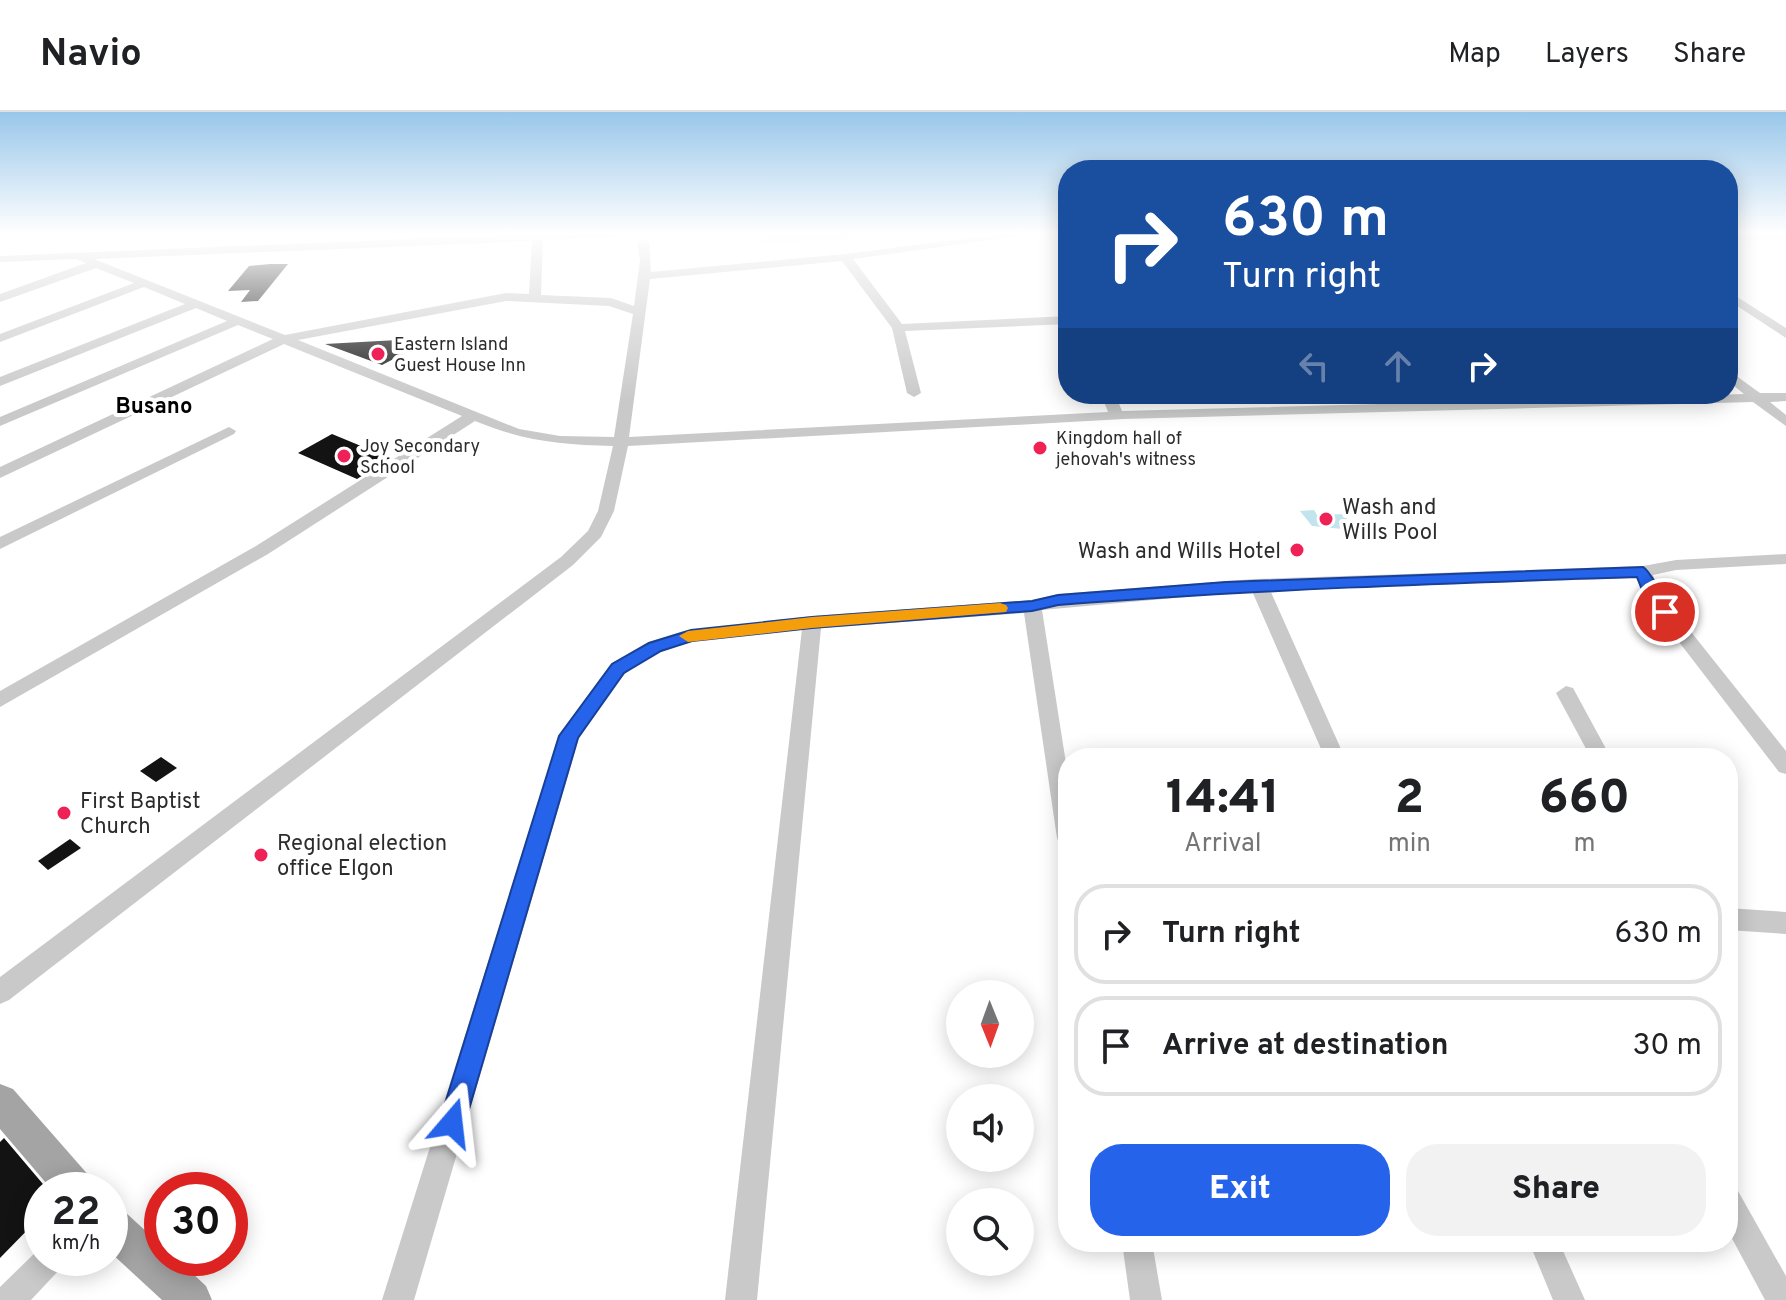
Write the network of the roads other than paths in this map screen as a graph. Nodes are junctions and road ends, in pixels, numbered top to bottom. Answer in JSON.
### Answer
{"nodes":[{"id":1,"x":24,"y":289,"type":"edge"},
{"id":2,"x":127,"y":289,"type":"edge"},
{"id":3,"x":165,"y":289,"type":"edge"},
{"id":4,"x":535,"y":289,"type":"edge"},
{"id":5,"x":642,"y":289,"type":"edge"},
{"id":6,"x":869,"y":289,"type":"edge"},
{"id":7,"x":535,"y":296,"type":"junction"},
{"id":8,"x":0,"y":298,"type":"edge"},
{"id":9,"x":1738,"y":302,"type":"edge"},
{"id":10,"x":198,"y":303,"type":"junction"},
{"id":11,"x":638,"y":312,"type":"junction"},
{"id":12,"x":240,"y":320,"type":"junction"},
{"id":13,"x":1058,"y":320,"type":"edge"},
{"id":14,"x":898,"y":328,"type":"junction"},
{"id":15,"x":1786,"y":334,"type":"edge"},
{"id":16,"x":0,"y":338,"type":"edge"},
{"id":17,"x":284,"y":339,"type":"junction"},
{"id":18,"x":0,"y":382,"type":"edge"},
{"id":19,"x":1738,"y":382,"type":"edge"},
{"id":20,"x":914,"y":393,"type":"dead end"},
{"id":21,"x":1786,"y":397,"type":"edge"},
{"id":22,"x":1757,"y":398,"type":"junction"},
{"id":23,"x":1738,"y":399,"type":"edge"},
{"id":24,"x":1112,"y":404,"type":"edge"},
{"id":25,"x":1544,"y":404,"type":"edge"},
{"id":26,"x":473,"y":416,"type":"junction"},
{"id":27,"x":1117,"y":416,"type":"junction"},
{"id":28,"x":0,"y":422,"type":"edge"},
{"id":29,"x":1786,"y":422,"type":"edge"},
{"id":30,"x":229,"y":431,"type":"dead end"},
{"id":31,"x":621,"y":442,"type":"junction"},
{"id":32,"x":4,"y":467,"type":"edge"},
{"id":33,"x":0,"y":544,"type":"edge"},
{"id":34,"x":1786,"y":559,"type":"edge"},
{"id":35,"x":1643,"y":572,"type":"junction"},
{"id":36,"x":1259,"y":586,"type":"junction"},
{"id":37,"x":1032,"y":606,"type":"junction"},
{"id":38,"x":812,"y":622,"type":"junction"},
{"id":39,"x":1566,"y":693,"type":"dead end"},
{"id":40,"x":0,"y":700,"type":"edge"},
{"id":41,"x":1331,"y":748,"type":"edge"},
{"id":42,"x":1596,"y":748,"type":"edge"},
{"id":43,"x":1786,"y":766,"type":"edge"},
{"id":44,"x":1058,"y":779,"type":"edge"},
{"id":45,"x":1738,"y":920,"type":"edge"},
{"id":46,"x":1786,"y":923,"type":"edge"},
{"id":47,"x":0,"y":992,"type":"edge"},
{"id":48,"x":0,"y":1102,"type":"edge"},
{"id":49,"x":61,"y":1172,"type":"edge"},
{"id":50,"x":1738,"y":1219,"type":"edge"},
{"id":51,"x":128,"y":1241,"type":"edge"},
{"id":52,"x":1139,"y":1252,"type":"edge"},
{"id":53,"x":1548,"y":1252,"type":"edge"},
{"id":54,"x":32,"y":1276,"type":"edge"},
{"id":55,"x":9,"y":1300,"type":"edge"},
{"id":56,"x":192,"y":1300,"type":"edge"},
{"id":57,"x":398,"y":1300,"type":"edge"},
{"id":58,"x":741,"y":1300,"type":"edge"},
{"id":59,"x":1146,"y":1300,"type":"edge"},
{"id":60,"x":1569,"y":1300,"type":"edge"},
{"id":61,"x":1782,"y":1300,"type":"edge"}],
"edges":[{"from":1,"to":8,"type":"street"},
{"from":2,"to":16,"type":"street"},
{"from":3,"to":10,"type":"street"},
{"from":4,"to":7,"type":"street"},
{"from":5,"to":11,"type":"street"},
{"from":6,"to":14,"type":"street"},
{"from":7,"to":11,"type":"street"},
{"from":7,"to":17,"type":"street"},
{"from":9,"to":15,"type":"street"},
{"from":10,"to":12,"type":"street"},
{"from":10,"to":18,"type":"street"},
{"from":11,"to":31,"type":"street"},
{"from":12,"to":17,"type":"street"},
{"from":12,"to":28,"type":"street"},
{"from":13,"to":14,"type":"street"},
{"from":14,"to":20,"type":"street"},
{"from":17,"to":26,"type":"street"},
{"from":17,"to":32,"type":"street"},
{"from":19,"to":22,"type":"street"},
{"from":21,"to":22,"type":"street"},
{"from":22,"to":23,"type":"street"},
{"from":22,"to":29,"type":"street"},
{"from":24,"to":27,"type":"street"},
{"from":25,"to":27,"type":"street"},
{"from":26,"to":31,"type":"street"},
{"from":26,"to":40,"type":"street"},
{"from":27,"to":31,"type":"street"},
{"from":30,"to":33,"type":"street"},
{"from":31,"to":47,"type":"street"},
{"from":34,"to":35,"type":"street"},
{"from":35,"to":36,"type":"street"},
{"from":35,"to":43,"type":"street"},
{"from":36,"to":37,"type":"street"},
{"from":36,"to":41,"type":"street"},
{"from":37,"to":38,"type":"street"},
{"from":37,"to":44,"type":"street"},
{"from":38,"to":57,"type":"street"},
{"from":38,"to":58,"type":"street"},
{"from":39,"to":42,"type":"street"},
{"from":45,"to":46,"type":"street"},
{"from":48,"to":49,"type":"main road"},
{"from":50,"to":61,"type":"street"},
{"from":51,"to":56,"type":"main road"},
{"from":52,"to":59,"type":"street"},
{"from":53,"to":60,"type":"street"},
{"from":54,"to":55,"type":"street"}]}
